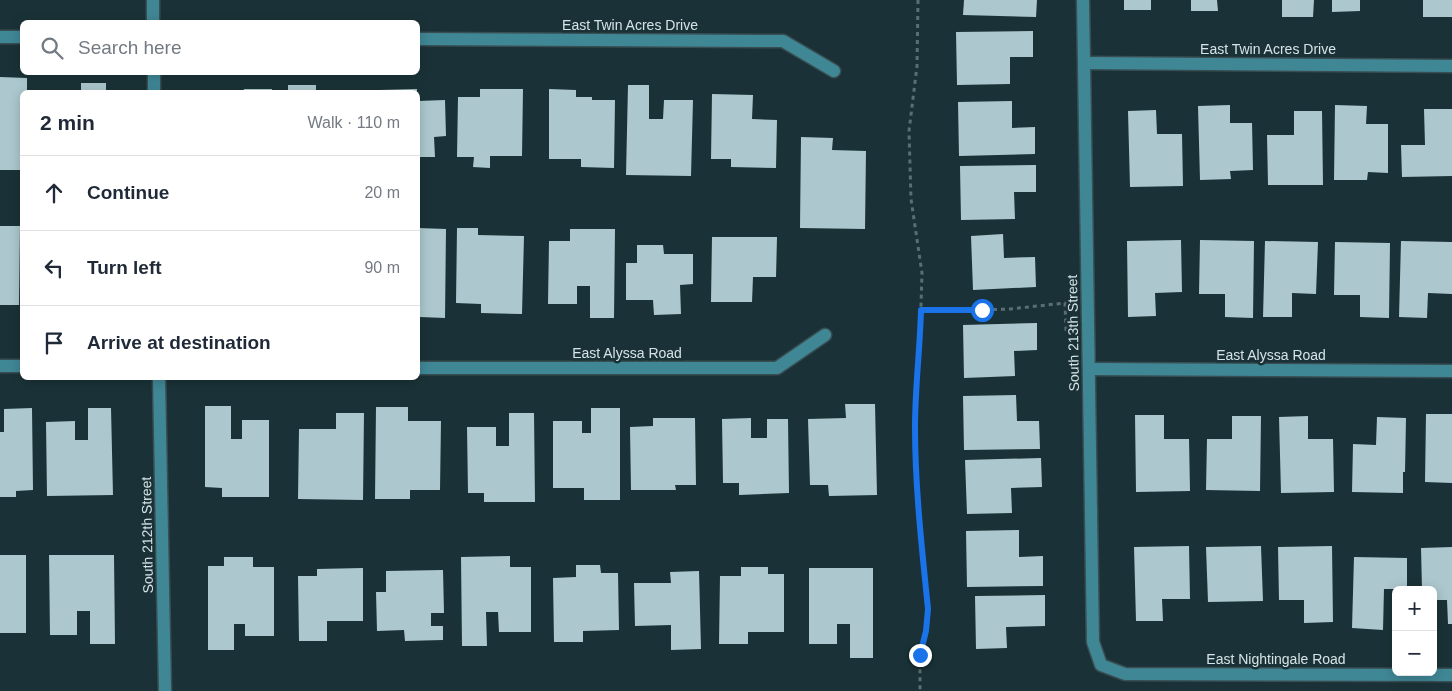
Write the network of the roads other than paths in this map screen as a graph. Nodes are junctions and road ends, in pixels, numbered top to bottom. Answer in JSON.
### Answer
{"nodes":[{"id":1,"x":153,"y":0,"type":"edge"},
{"id":2,"x":1084,"y":0,"type":"edge"},
{"id":3,"x":153,"y":20,"type":"edge"},
{"id":4,"x":0,"y":37,"type":"edge"},
{"id":5,"x":20,"y":37,"type":"edge"},
{"id":6,"x":420,"y":39,"type":"edge"},
{"id":7,"x":1085,"y":63,"type":"junction"},
{"id":8,"x":1452,"y":66,"type":"edge"},
{"id":9,"x":834,"y":71,"type":"dead end"},
{"id":10,"x":154,"y":75,"type":"edge"},
{"id":11,"x":154,"y":90,"type":"edge"},
{"id":12,"x":825,"y":335,"type":"dead end"},
{"id":13,"x":0,"y":366,"type":"edge"},
{"id":14,"x":20,"y":366,"type":"edge"},
{"id":15,"x":420,"y":368,"type":"edge"},
{"id":16,"x":1089,"y":369,"type":"junction"},
{"id":17,"x":1452,"y":371,"type":"edge"},
{"id":18,"x":159,"y":380,"type":"edge"},
{"id":19,"x":1101,"y":665,"type":"joint"},
{"id":20,"x":1452,"y":675,"type":"edge"},
{"id":21,"x":165,"y":691,"type":"edge"}],
"edges":[{"from":1,"to":3,"type":"street"},
{"from":2,"to":7,"type":"street","name":"South 213th Street"},
{"from":4,"to":5,"type":"street"},
{"from":6,"to":9,"type":"street","name":"East Twin Acres Drive"},
{"from":7,"to":8,"type":"street","name":"East Twin Acres Drive"},
{"from":7,"to":16,"type":"street","name":"South 213th Street"},
{"from":10,"to":11,"type":"street"},
{"from":12,"to":15,"type":"street","name":"East Alyssa Road"},
{"from":13,"to":14,"type":"street"},
{"from":16,"to":17,"type":"street","name":"East Alyssa Road"},
{"from":16,"to":19,"type":"street","name":"South 213th Street"},
{"from":18,"to":21,"type":"street","name":"South 212th Street"},
{"from":19,"to":20,"type":"street","name":"East Nightingale Road"}]}
